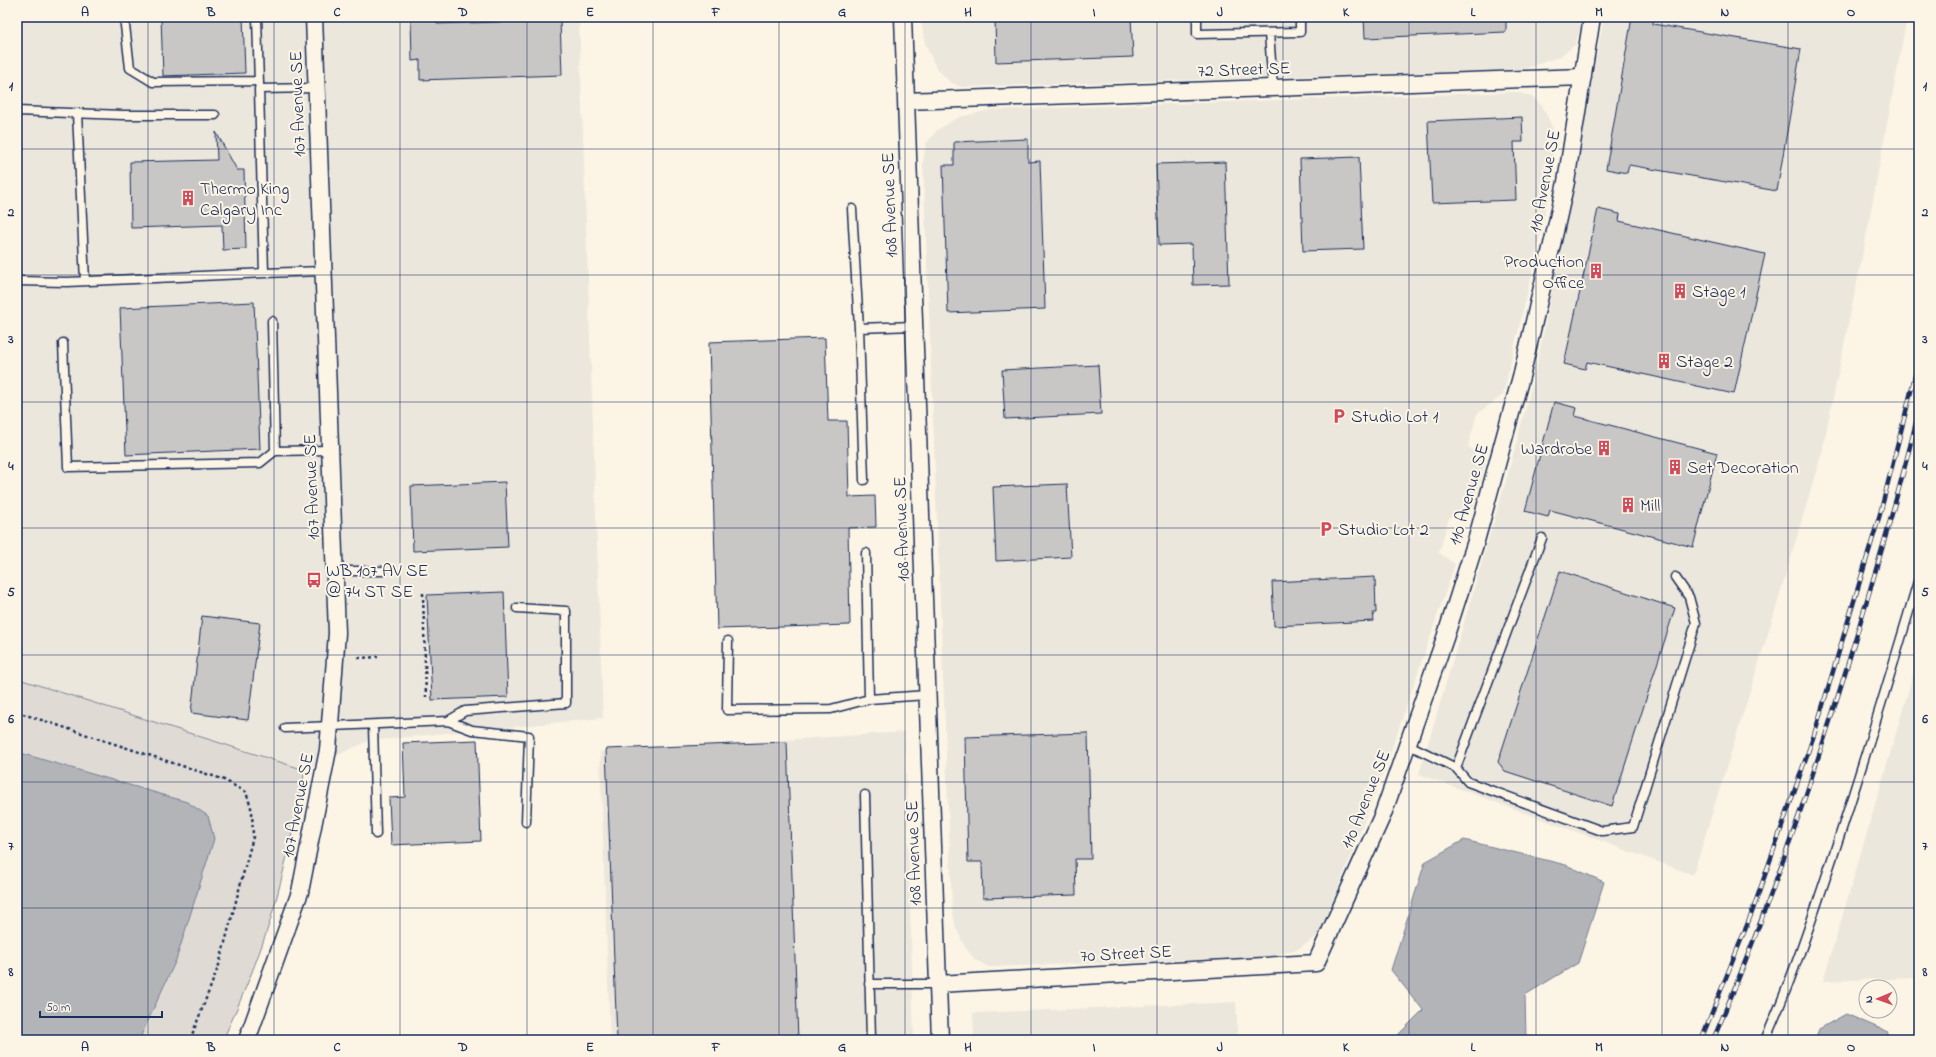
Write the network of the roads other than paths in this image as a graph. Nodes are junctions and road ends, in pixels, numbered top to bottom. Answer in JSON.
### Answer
{"nodes":[{"id":1,"x":124,"y":17,"type":"edge"},
{"id":2,"x":257,"y":17,"type":"edge"},
{"id":3,"x":314,"y":17,"type":"edge"},
{"id":4,"x":903,"y":17,"type":"edge"},
{"id":5,"x":1196,"y":17,"type":"edge"},
{"id":6,"x":1300,"y":17,"type":"edge"},
{"id":7,"x":1592,"y":17,"type":"edge"},
{"id":8,"x":1269,"y":33,"type":"junction"},
{"id":9,"x":1583,"y":77,"type":"junction"},
{"id":10,"x":259,"y":85,"type":"junction"},
{"id":11,"x":316,"y":88,"type":"junction"},
{"id":12,"x":1273,"y":88,"type":"junction"},
{"id":13,"x":906,"y":101,"type":"junction"},
{"id":14,"x":17,"y":111,"type":"edge"},
{"id":15,"x":77,"y":114,"type":"junction"},
{"id":16,"x":215,"y":115,"type":"dead end"},
{"id":17,"x":852,"y":209,"type":"dead end"},
{"id":18,"x":323,"y":271,"type":"junction"},
{"id":19,"x":264,"y":273,"type":"junction"},
{"id":20,"x":17,"y":281,"type":"edge"},
{"id":21,"x":84,"y":281,"type":"junction"},
{"id":22,"x":272,"y":321,"type":"dead end"},
{"id":23,"x":914,"y":326,"type":"junction"},
{"id":24,"x":860,"y":328,"type":"junction"},
{"id":25,"x":63,"y":343,"type":"dead end"},
{"id":26,"x":330,"y":450,"type":"junction"},
{"id":27,"x":275,"y":451,"type":"junction"},
{"id":28,"x":864,"y":480,"type":"dead end"},
{"id":29,"x":1542,"y":538,"type":"dead end"},
{"id":30,"x":866,"y":553,"type":"dead end"},
{"id":31,"x":334,"y":571,"type":"junction"},
{"id":32,"x":382,"y":571,"type":"dead end"},
{"id":33,"x":1676,"y":578,"type":"dead end"},
{"id":34,"x":1919,"y":578,"type":"edge"},
{"id":35,"x":517,"y":608,"type":"dead end"},
{"id":36,"x":728,"y":641,"type":"dead end"},
{"id":37,"x":927,"y":695,"type":"junction"},
{"id":38,"x":869,"y":699,"type":"junction"},
{"id":39,"x":448,"y":721,"type":"junction"},
{"id":40,"x":372,"y":725,"type":"junction"},
{"id":41,"x":330,"y":726,"type":"junction"},
{"id":42,"x":285,"y":728,"type":"dead end"},
{"id":43,"x":1408,"y":744,"type":"junction"},
{"id":44,"x":1456,"y":768,"type":"junction"},
{"id":45,"x":865,"y":795,"type":"dead end"},
{"id":46,"x":526,"y":822,"type":"dead end"},
{"id":47,"x":376,"y":834,"type":"dead end"},
{"id":48,"x":1316,"y":963,"type":"joint"},
{"id":49,"x":869,"y":984,"type":"junction"},
{"id":50,"x":938,"y":984,"type":"junction"},
{"id":51,"x":247,"y":1040,"type":"edge"},
{"id":52,"x":871,"y":1040,"type":"edge"},
{"id":53,"x":940,"y":1040,"type":"edge"},
{"id":54,"x":1765,"y":1040,"type":"edge"}],
"edges":[{"from":1,"to":10,"type":"lane"},
{"from":2,"to":10,"type":"lane"},
{"from":3,"to":11,"type":"street","name":"107 Avenue SE"},
{"from":4,"to":13,"type":"street","name":"108 Avenue SE"},
{"from":5,"to":8,"type":"lane"},
{"from":6,"to":8,"type":"lane"},
{"from":7,"to":9,"type":"street","name":"110 Avenue SE"},
{"from":8,"to":12,"type":"lane"},
{"from":9,"to":12,"type":"street","name":"72 Street SE"},
{"from":9,"to":43,"type":"street","name":"110 Avenue SE"},
{"from":10,"to":11,"type":"lane"},
{"from":10,"to":19,"type":"lane"},
{"from":11,"to":18,"type":"street","name":"107 Avenue SE"},
{"from":12,"to":13,"type":"street","name":"72 Street SE"},
{"from":13,"to":23,"type":"street","name":"108 Avenue SE"},
{"from":14,"to":15,"type":"lane"},
{"from":15,"to":16,"type":"lane"},
{"from":15,"to":21,"type":"lane"},
{"from":17,"to":24,"type":"lane"},
{"from":18,"to":19,"type":"lane"},
{"from":18,"to":26,"type":"street","name":"107 Avenue SE"},
{"from":19,"to":21,"type":"lane"},
{"from":20,"to":21,"type":"lane"},
{"from":22,"to":27,"type":"lane"},
{"from":23,"to":24,"type":"lane"},
{"from":23,"to":37,"type":"street","name":"108 Avenue SE"},
{"from":24,"to":28,"type":"lane"},
{"from":25,"to":27,"type":"lane"},
{"from":26,"to":27,"type":"lane"},
{"from":26,"to":31,"type":"street","name":"107 Avenue SE"},
{"from":29,"to":44,"type":"lane"},
{"from":30,"to":38,"type":"lane"},
{"from":31,"to":32,"type":"lane"},
{"from":31,"to":41,"type":"street","name":"107 Avenue SE"},
{"from":33,"to":44,"type":"lane"},
{"from":34,"to":54,"type":"lane"},
{"from":35,"to":39,"type":"lane"},
{"from":36,"to":38,"type":"lane"},
{"from":37,"to":38,"type":"lane"},
{"from":37,"to":50,"type":"street","name":"108 Avenue SE"},
{"from":39,"to":40,"type":"lane"},
{"from":39,"to":46,"type":"lane"},
{"from":40,"to":41,"type":"lane"},
{"from":40,"to":47,"type":"lane"},
{"from":41,"to":42,"type":"lane"},
{"from":41,"to":51,"type":"street","name":"107 Avenue SE"},
{"from":43,"to":44,"type":"lane"},
{"from":43,"to":48,"type":"street","name":"110 Avenue SE"},
{"from":45,"to":49,"type":"lane"},
{"from":48,"to":50,"type":"street","name":"70 Street SE"},
{"from":49,"to":50,"type":"lane"},
{"from":49,"to":52,"type":"lane"},
{"from":50,"to":53,"type":"street","name":"108 Avenue SE"}]}
